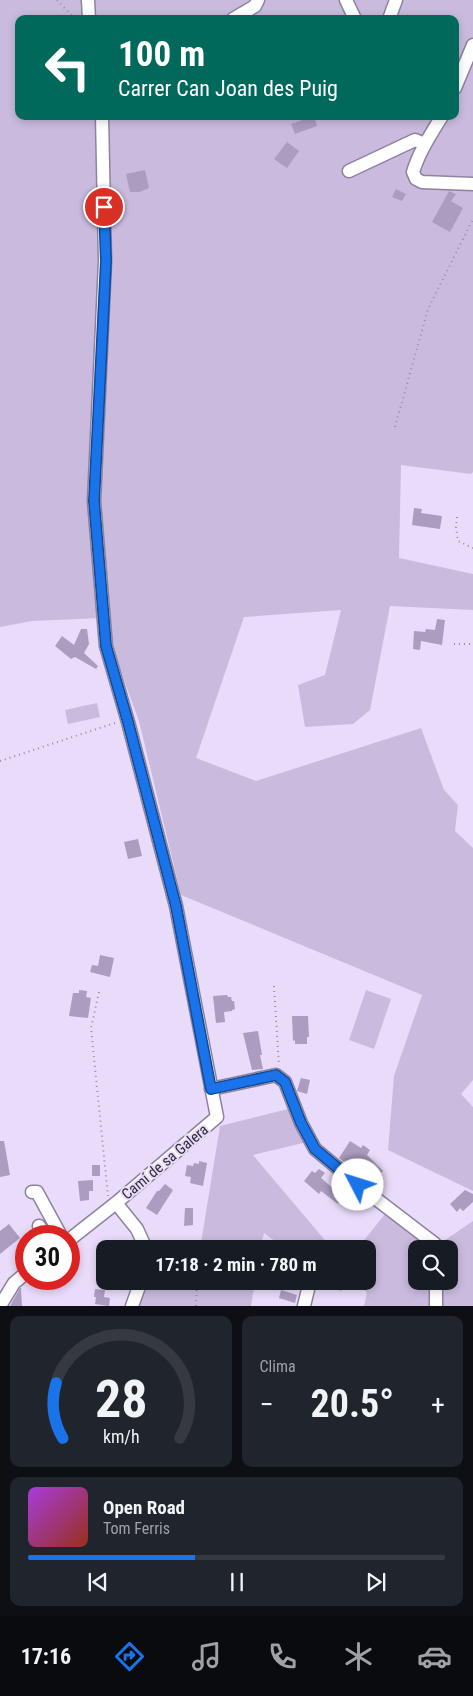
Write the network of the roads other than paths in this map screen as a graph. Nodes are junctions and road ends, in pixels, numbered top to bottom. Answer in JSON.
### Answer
{"nodes":[{"id":1,"x":88,"y":0,"type":"edge"},
{"id":2,"x":258,"y":0,"type":"edge"},
{"id":3,"x":346,"y":0,"type":"edge"},
{"id":4,"x":396,"y":0,"type":"edge"},
{"id":5,"x":90,"y":15,"type":"edge"},
{"id":6,"x":240,"y":15,"type":"edge"},
{"id":7,"x":353,"y":15,"type":"edge"},
{"id":8,"x":390,"y":15,"type":"edge"},
{"id":9,"x":473,"y":45,"type":"edge"},
{"id":10,"x":459,"y":78,"type":"edge"},
{"id":11,"x":102,"y":120,"type":"edge"},
{"id":12,"x":440,"y":120,"type":"edge"},
{"id":13,"x":425,"y":144,"type":"junction"},
{"id":14,"x":349,"y":171,"type":"dead end"},
{"id":15,"x":473,"y":184,"type":"edge"},
{"id":16,"x":211,"y":1089,"type":"junction"},
{"id":17,"x":32,"y":1192,"type":"dead end"},
{"id":18,"x":113,"y":1205,"type":"junction"},
{"id":19,"x":55,"y":1225,"type":"edge"},
{"id":20,"x":80,"y":1231,"type":"edge"},
{"id":21,"x":142,"y":1240,"type":"edge"},
{"id":22,"x":430,"y":1240,"type":"edge"},
{"id":23,"x":15,"y":1282,"type":"edge"},
{"id":24,"x":138,"y":1290,"type":"edge"},
{"id":25,"x":308,"y":1290,"type":"edge"},
{"id":26,"x":436,"y":1290,"type":"edge"},
{"id":27,"x":0,"y":1306,"type":"edge"},
{"id":28,"x":132,"y":1306,"type":"edge"},
{"id":29,"x":304,"y":1306,"type":"edge"},
{"id":30,"x":436,"y":1306,"type":"edge"}],
"edges":[{"from":1,"to":5,"type":"street"},
{"from":2,"to":6,"type":"street"},
{"from":3,"to":7,"type":"street"},
{"from":4,"to":8,"type":"street"},
{"from":9,"to":10,"type":"street"},
{"from":11,"to":16,"type":"street","name":"Camí de sa Galera"},
{"from":12,"to":13,"type":"street"},
{"from":13,"to":14,"type":"street"},
{"from":13,"to":15,"type":"street"},
{"from":16,"to":18,"type":"street","name":"Camí de sa Galera"},
{"from":16,"to":22,"type":"street"},
{"from":17,"to":19,"type":"street"},
{"from":18,"to":20,"type":"street","name":"Camí de sa Galera"},
{"from":18,"to":21,"type":"street"},
{"from":23,"to":27,"type":"street"},
{"from":24,"to":28,"type":"street"},
{"from":25,"to":29,"type":"street"},
{"from":26,"to":30,"type":"street"}]}
